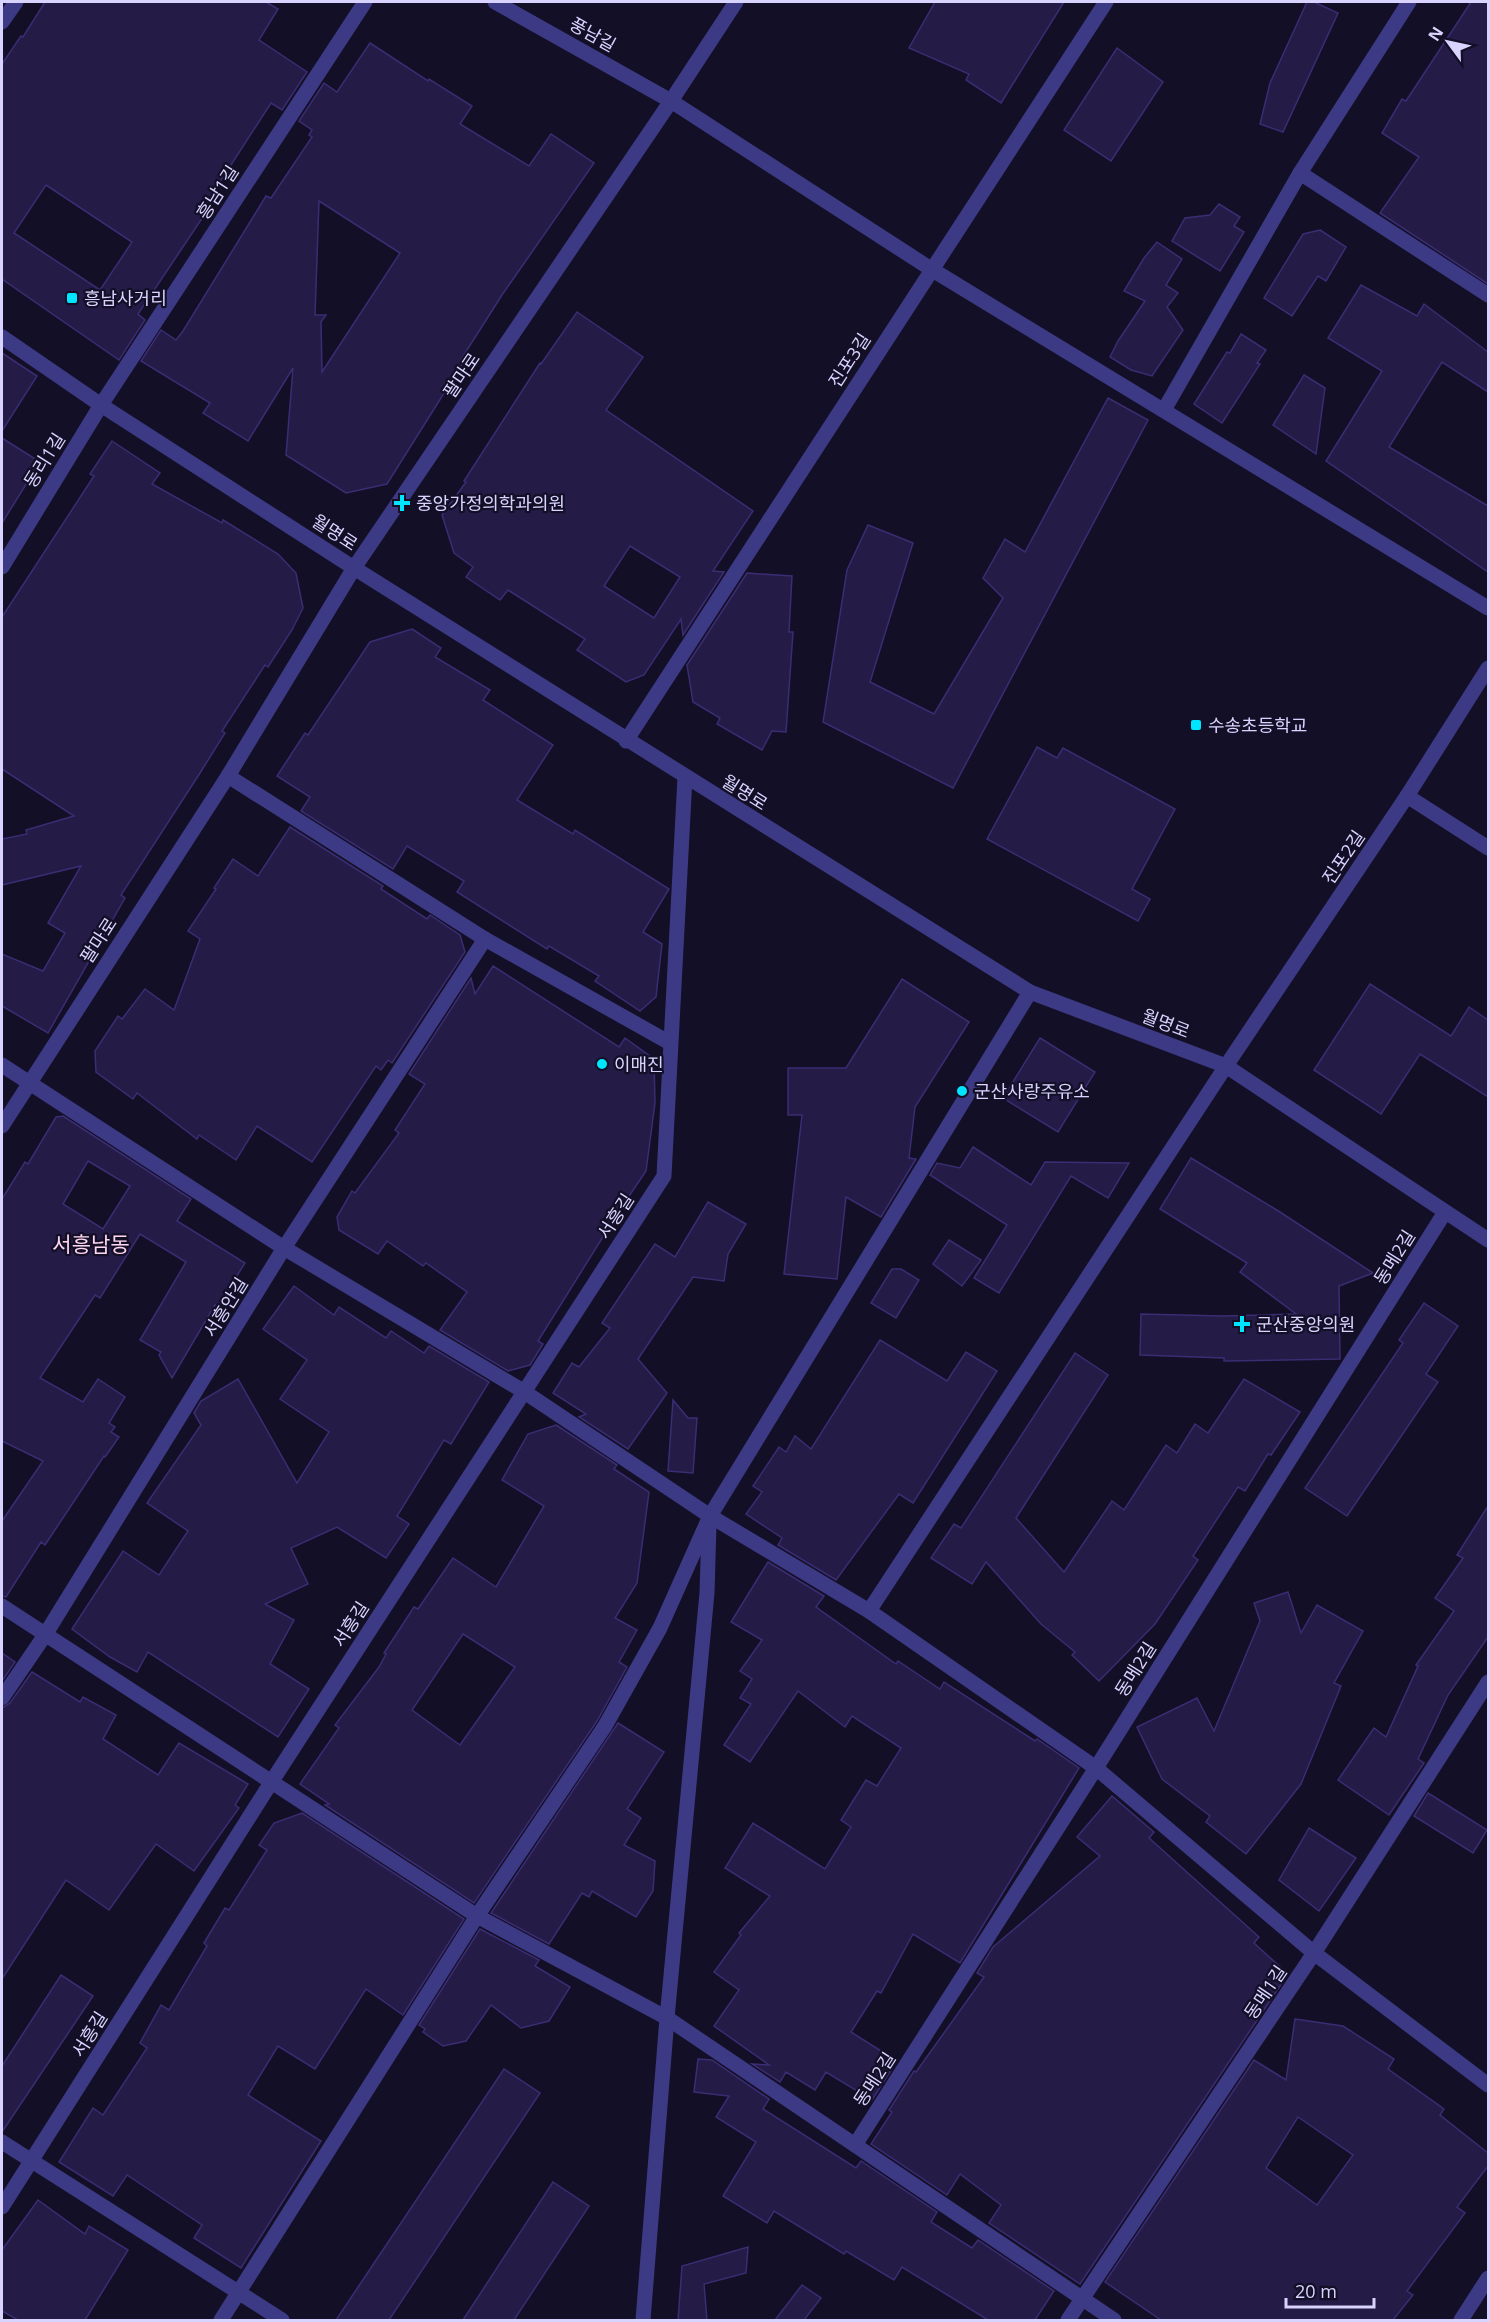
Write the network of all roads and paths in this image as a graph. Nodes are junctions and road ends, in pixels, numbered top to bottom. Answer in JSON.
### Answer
{"nodes":[{"id":1,"x":16,"y":2,"type":"edge"},
{"id":2,"x":365,"y":2,"type":"edge"},
{"id":3,"x":495,"y":2,"type":"edge"},
{"id":4,"x":736,"y":2,"type":"edge"},
{"id":5,"x":1106,"y":2,"type":"edge"},
{"id":6,"x":1409,"y":2,"type":"edge"},
{"id":7,"x":2,"y":22,"type":"edge"},
{"id":8,"x":671,"y":101,"type":"junction"},
{"id":9,"x":1300,"y":173,"type":"junction"},
{"id":10,"x":931,"y":269,"type":"junction"},
{"id":11,"x":1488,"y":295,"type":"edge"},
{"id":12,"x":2,"y":337,"type":"edge"},
{"id":13,"x":101,"y":405,"type":"junction"},
{"id":14,"x":1164,"y":410,"type":"junction"},
{"id":15,"x":2,"y":567,"type":"edge"},
{"id":16,"x":354,"y":568,"type":"junction"},
{"id":17,"x":1488,"y":608,"type":"edge"},
{"id":18,"x":1488,"y":668,"type":"edge"},
{"id":19,"x":626,"y":741,"type":"junction"},
{"id":20,"x":228,"y":776,"type":"junction"},
{"id":21,"x":685,"y":777,"type":"junction"},
{"id":22,"x":1407,"y":796,"type":"junction"},
{"id":23,"x":1488,"y":848,"type":"edge"},
{"id":24,"x":485,"y":939,"type":"junction"},
{"id":25,"x":1030,"y":992,"type":"junction"},
{"id":26,"x":670,"y":1043,"type":"junction"},
{"id":27,"x":2,"y":1065,"type":"edge"},
{"id":28,"x":1226,"y":1066,"type":"junction"},
{"id":29,"x":30,"y":1082,"type":"junction"},
{"id":30,"x":2,"y":1126,"type":"edge"},
{"id":31,"x":1445,"y":1212,"type":"junction"},
{"id":32,"x":1488,"y":1240,"type":"edge"},
{"id":33,"x":285,"y":1248,"type":"junction"},
{"id":34,"x":524,"y":1391,"type":"junction"},
{"id":35,"x":710,"y":1516,"type":"junction"},
{"id":36,"x":2,"y":1605,"type":"edge"},
{"id":37,"x":869,"y":1611,"type":"junction"},
{"id":38,"x":45,"y":1635,"type":"junction"},
{"id":39,"x":1488,"y":1682,"type":"edge"},
{"id":40,"x":2,"y":1698,"type":"edge"},
{"id":41,"x":1096,"y":1768,"type":"junction"},
{"id":42,"x":272,"y":1781,"type":"junction"},
{"id":43,"x":477,"y":1916,"type":"junction"},
{"id":44,"x":1314,"y":1953,"type":"junction"},
{"id":45,"x":667,"y":2018,"type":"junction"},
{"id":46,"x":1488,"y":2085,"type":"edge"},
{"id":47,"x":2,"y":2142,"type":"edge"},
{"id":48,"x":855,"y":2145,"type":"junction"},
{"id":49,"x":31,"y":2162,"type":"junction"},
{"id":50,"x":2,"y":2207,"type":"edge"},
{"id":51,"x":1488,"y":2278,"type":"edge"},
{"id":52,"x":238,"y":2293,"type":"junction"},
{"id":53,"x":1082,"y":2300,"type":"junction"},
{"id":54,"x":221,"y":2320,"type":"edge"},
{"id":55,"x":282,"y":2320,"type":"edge"},
{"id":56,"x":643,"y":2320,"type":"edge"},
{"id":57,"x":1068,"y":2320,"type":"edge"},
{"id":58,"x":1114,"y":2320,"type":"edge"},
{"id":59,"x":1461,"y":2320,"type":"edge"}],
"edges":[{"from":1,"to":7,"type":"street"},
{"from":2,"to":13,"type":"street","name":"흥남1길"},
{"from":3,"to":8,"type":"street","name":"풍남길"},
{"from":4,"to":8,"type":"street","name":"팔마로"},
{"from":5,"to":10,"type":"street","name":"진포3길"},
{"from":6,"to":9,"type":"street"},
{"from":8,"to":10,"type":"street","name":"풍남길"},
{"from":8,"to":16,"type":"street","name":"팔마로"},
{"from":9,"to":11,"type":"street"},
{"from":9,"to":14,"type":"street"},
{"from":10,"to":14,"type":"street","name":"풍남길"},
{"from":10,"to":19,"type":"street","name":"진포3길"},
{"from":12,"to":13,"type":"street","name":"월명로"},
{"from":13,"to":15,"type":"street","name":"동리1길"},
{"from":13,"to":16,"type":"street","name":"월명로"},
{"from":14,"to":17,"type":"street","name":"풍남길"},
{"from":16,"to":19,"type":"street","name":"월명로"},
{"from":16,"to":20,"type":"street","name":"팔마로"},
{"from":18,"to":22,"type":"street","name":"진포2길"},
{"from":19,"to":21,"type":"street","name":"월명로"},
{"from":20,"to":24,"type":"street"},
{"from":20,"to":29,"type":"street","name":"팔마로"},
{"from":21,"to":25,"type":"street","name":"월명로"},
{"from":21,"to":26,"type":"street","name":"서흥길"},
{"from":22,"to":23,"type":"street"},
{"from":22,"to":28,"type":"street","name":"진포2길"},
{"from":24,"to":26,"type":"street"},
{"from":24,"to":33,"type":"street","name":"서흥안길"},
{"from":25,"to":28,"type":"street","name":"월명로"},
{"from":25,"to":35,"type":"street"},
{"from":26,"to":34,"type":"street","name":"서흥길"},
{"from":27,"to":29,"type":"street"},
{"from":28,"to":31,"type":"street","name":"월명로"},
{"from":28,"to":37,"type":"street","name":"진포2길"},
{"from":29,"to":30,"type":"street","name":"팔마로"},
{"from":29,"to":33,"type":"street"},
{"from":31,"to":32,"type":"street","name":"월명로"},
{"from":31,"to":41,"type":"street","name":"동메2길"},
{"from":33,"to":34,"type":"street"},
{"from":33,"to":38,"type":"street","name":"서흥안길"},
{"from":34,"to":35,"type":"street"},
{"from":34,"to":42,"type":"street","name":"서흥길"},
{"from":35,"to":37,"type":"street"},
{"from":35,"to":43,"type":"street"},
{"from":35,"to":45,"type":"street"},
{"from":36,"to":38,"type":"street"},
{"from":37,"to":41,"type":"street"},
{"from":38,"to":40,"type":"street","name":"서흥안길"},
{"from":38,"to":42,"type":"street"},
{"from":39,"to":44,"type":"street","name":"동메1길"},
{"from":41,"to":44,"type":"street"},
{"from":41,"to":48,"type":"street","name":"동메2길"},
{"from":42,"to":43,"type":"street"},
{"from":42,"to":49,"type":"street","name":"서흥길"},
{"from":43,"to":45,"type":"street"},
{"from":43,"to":52,"type":"street"},
{"from":44,"to":46,"type":"street"},
{"from":44,"to":53,"type":"street","name":"동메1길"},
{"from":45,"to":48,"type":"street"},
{"from":45,"to":56,"type":"street"},
{"from":47,"to":49,"type":"street"},
{"from":48,"to":53,"type":"street"},
{"from":49,"to":50,"type":"street","name":"서흥길"},
{"from":49,"to":52,"type":"street"},
{"from":51,"to":59,"type":"street"},
{"from":52,"to":54,"type":"street"},
{"from":52,"to":55,"type":"street"},
{"from":53,"to":57,"type":"street","name":"동메1길"},
{"from":53,"to":58,"type":"street"}]}
